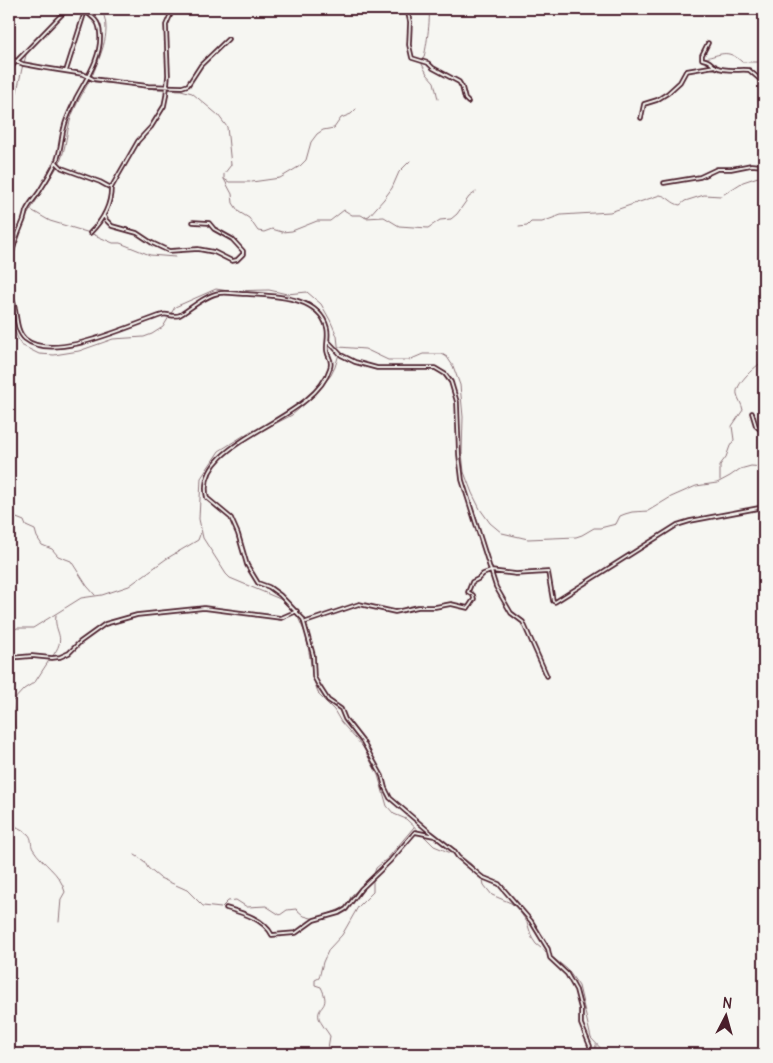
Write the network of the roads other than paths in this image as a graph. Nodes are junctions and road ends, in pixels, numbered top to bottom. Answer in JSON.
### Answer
{"nodes":[{"id":1,"x":67,"y":9,"type":"edge"},
{"id":2,"x":173,"y":9,"type":"edge"},
{"id":3,"x":407,"y":9,"type":"edge"},
{"id":4,"x":84,"y":10,"type":"edge"},
{"id":5,"x":228,"y":39,"type":"dead end"},
{"id":6,"x":708,"y":43,"type":"dead end"},
{"id":7,"x":9,"y":58,"type":"edge"},
{"id":8,"x":15,"y":60,"type":"junction"},
{"id":9,"x":715,"y":66,"type":"junction"},
{"id":10,"x":9,"y":69,"type":"edge"},
{"id":11,"x":66,"y":72,"type":"junction"},
{"id":12,"x":89,"y":77,"type":"junction"},
{"id":13,"x":764,"y":83,"type":"edge"},
{"id":14,"x":167,"y":86,"type":"junction"},
{"id":15,"x":468,"y":102,"type":"dead end"},
{"id":16,"x":641,"y":118,"type":"dead end"},
{"id":17,"x":56,"y":162,"type":"junction"},
{"id":18,"x":764,"y":166,"type":"edge"},
{"id":19,"x":664,"y":183,"type":"dead end"},
{"id":20,"x":111,"y":188,"type":"junction"},
{"id":21,"x":104,"y":216,"type":"junction"},
{"id":22,"x":193,"y":222,"type":"dead end"},
{"id":23,"x":90,"y":232,"type":"dead end"},
{"id":24,"x":328,"y":341,"type":"junction"},
{"id":25,"x":752,"y":413,"type":"dead end"},
{"id":26,"x":764,"y":433,"type":"edge"},
{"id":27,"x":764,"y":506,"type":"edge"},
{"id":28,"x":491,"y":571,"type":"junction"},
{"id":29,"x":297,"y":611,"type":"junction"},
{"id":30,"x":305,"y":622,"type":"junction"},
{"id":31,"x":9,"y":658,"type":"edge"},
{"id":32,"x":546,"y":676,"type":"dead end"},
{"id":33,"x":434,"y":836,"type":"junction"},
{"id":34,"x":226,"y":908,"type":"dead end"},
{"id":35,"x":589,"y":1054,"type":"edge"}],
"edges":[{"from":1,"to":8,"type":"street"},
{"from":2,"to":14,"type":"street"},
{"from":3,"to":15,"type":"street"},
{"from":4,"to":11,"type":"street"},
{"from":4,"to":12,"type":"street"},
{"from":5,"to":14,"type":"street"},
{"from":6,"to":9,"type":"street"},
{"from":7,"to":8,"type":"street"},
{"from":8,"to":10,"type":"street"},
{"from":8,"to":11,"type":"street"},
{"from":9,"to":13,"type":"street"},
{"from":9,"to":16,"type":"street"},
{"from":11,"to":12,"type":"street"},
{"from":12,"to":14,"type":"street"},
{"from":12,"to":17,"type":"street"},
{"from":14,"to":20,"type":"street"},
{"from":17,"to":20,"type":"street"},
{"from":17,"to":24,"type":"street"},
{"from":18,"to":19,"type":"street"},
{"from":20,"to":21,"type":"street"},
{"from":21,"to":22,"type":"street"},
{"from":21,"to":23,"type":"street"},
{"from":24,"to":28,"type":"street"},
{"from":24,"to":29,"type":"street"},
{"from":25,"to":26,"type":"street"},
{"from":27,"to":28,"type":"street"},
{"from":28,"to":30,"type":"street"},
{"from":28,"to":32,"type":"street"},
{"from":29,"to":30,"type":"street"},
{"from":29,"to":31,"type":"street"},
{"from":30,"to":33,"type":"street"},
{"from":33,"to":34,"type":"street"},
{"from":33,"to":35,"type":"street"}]}
